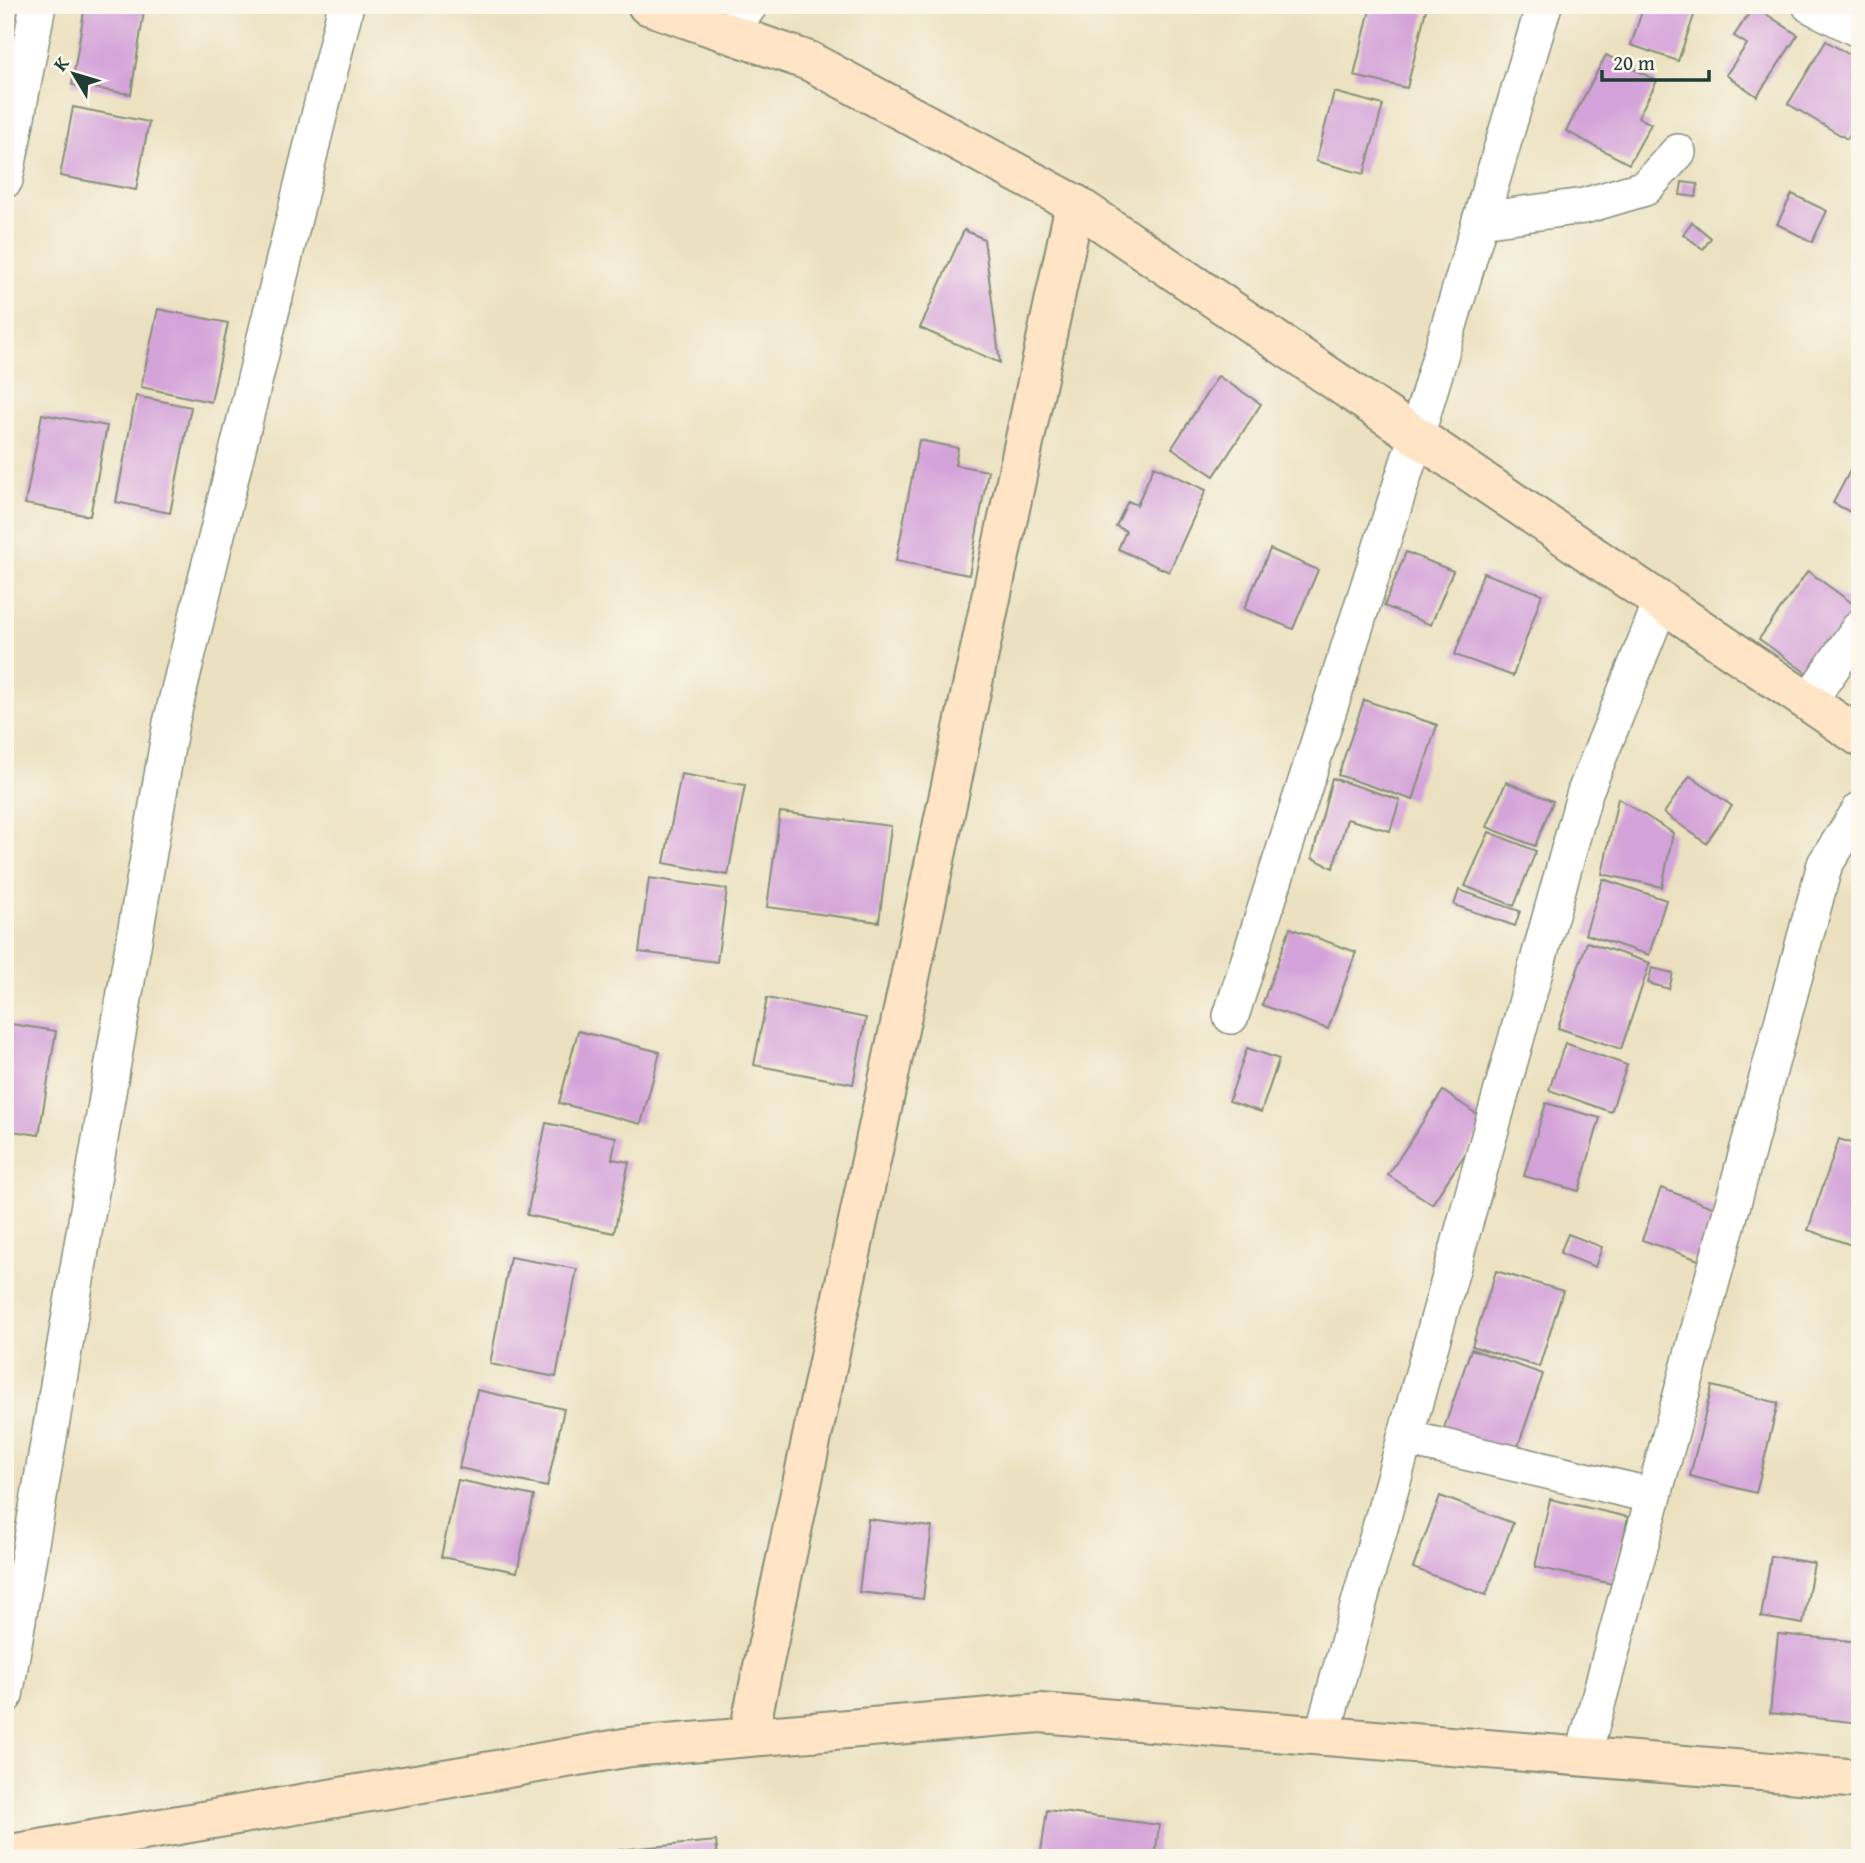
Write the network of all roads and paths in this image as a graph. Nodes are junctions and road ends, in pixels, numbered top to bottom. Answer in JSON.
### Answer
{"nodes":[{"id":1,"x":38,"y":5,"type":"edge"},
{"id":2,"x":346,"y":5,"type":"edge"},
{"id":3,"x":647,"y":5,"type":"edge"},
{"id":4,"x":1544,"y":5,"type":"edge"},
{"id":5,"x":1810,"y":5,"type":"edge"},
{"id":6,"x":739,"y":19,"type":"edge"},
{"id":7,"x":1860,"y":30,"type":"edge"},
{"id":8,"x":1678,"y":152,"type":"dead end"},
{"id":9,"x":5,"y":180,"type":"edge"},
{"id":10,"x":1075,"y":204,"type":"junction"},
{"id":11,"x":1480,"y":220,"type":"junction"},
{"id":12,"x":1417,"y":434,"type":"junction"},
{"id":13,"x":1662,"y":600,"type":"junction"},
{"id":14,"x":1860,"y":627,"type":"edge"},
{"id":15,"x":1809,"y":701,"type":"junction"},
{"id":16,"x":1860,"y":737,"type":"edge"},
{"id":17,"x":1860,"y":810,"type":"edge"},
{"id":18,"x":1231,"y":1016,"type":"dead end"},
{"id":19,"x":1405,"y":1438,"type":"junction"},
{"id":20,"x":1654,"y":1496,"type":"junction"},
{"id":21,"x":5,"y":1696,"type":"edge"},
{"id":22,"x":1322,"y":1736,"type":"junction"},
{"id":23,"x":748,"y":1737,"type":"junction"},
{"id":24,"x":1583,"y":1757,"type":"junction"},
{"id":25,"x":1860,"y":1780,"type":"edge"},
{"id":26,"x":5,"y":1855,"type":"edge"}],
"edges":[{"from":1,"to":9,"type":"street"},
{"from":2,"to":21,"type":"street"},
{"from":3,"to":6,"type":"street"},
{"from":4,"to":11,"type":"street"},
{"from":5,"to":7,"type":"street"},
{"from":6,"to":10,"type":"street"},
{"from":8,"to":11,"type":"street"},
{"from":10,"to":12,"type":"street"},
{"from":10,"to":23,"type":"street"},
{"from":11,"to":12,"type":"street"},
{"from":12,"to":13,"type":"street"},
{"from":12,"to":18,"type":"street"},
{"from":13,"to":15,"type":"street"},
{"from":13,"to":19,"type":"street"},
{"from":14,"to":15,"type":"street"},
{"from":15,"to":16,"type":"street"},
{"from":17,"to":20,"type":"street"},
{"from":19,"to":20,"type":"street"},
{"from":19,"to":22,"type":"street"},
{"from":20,"to":24,"type":"street"},
{"from":22,"to":23,"type":"street"},
{"from":22,"to":24,"type":"street"},
{"from":23,"to":26,"type":"street"},
{"from":24,"to":25,"type":"street"}]}
